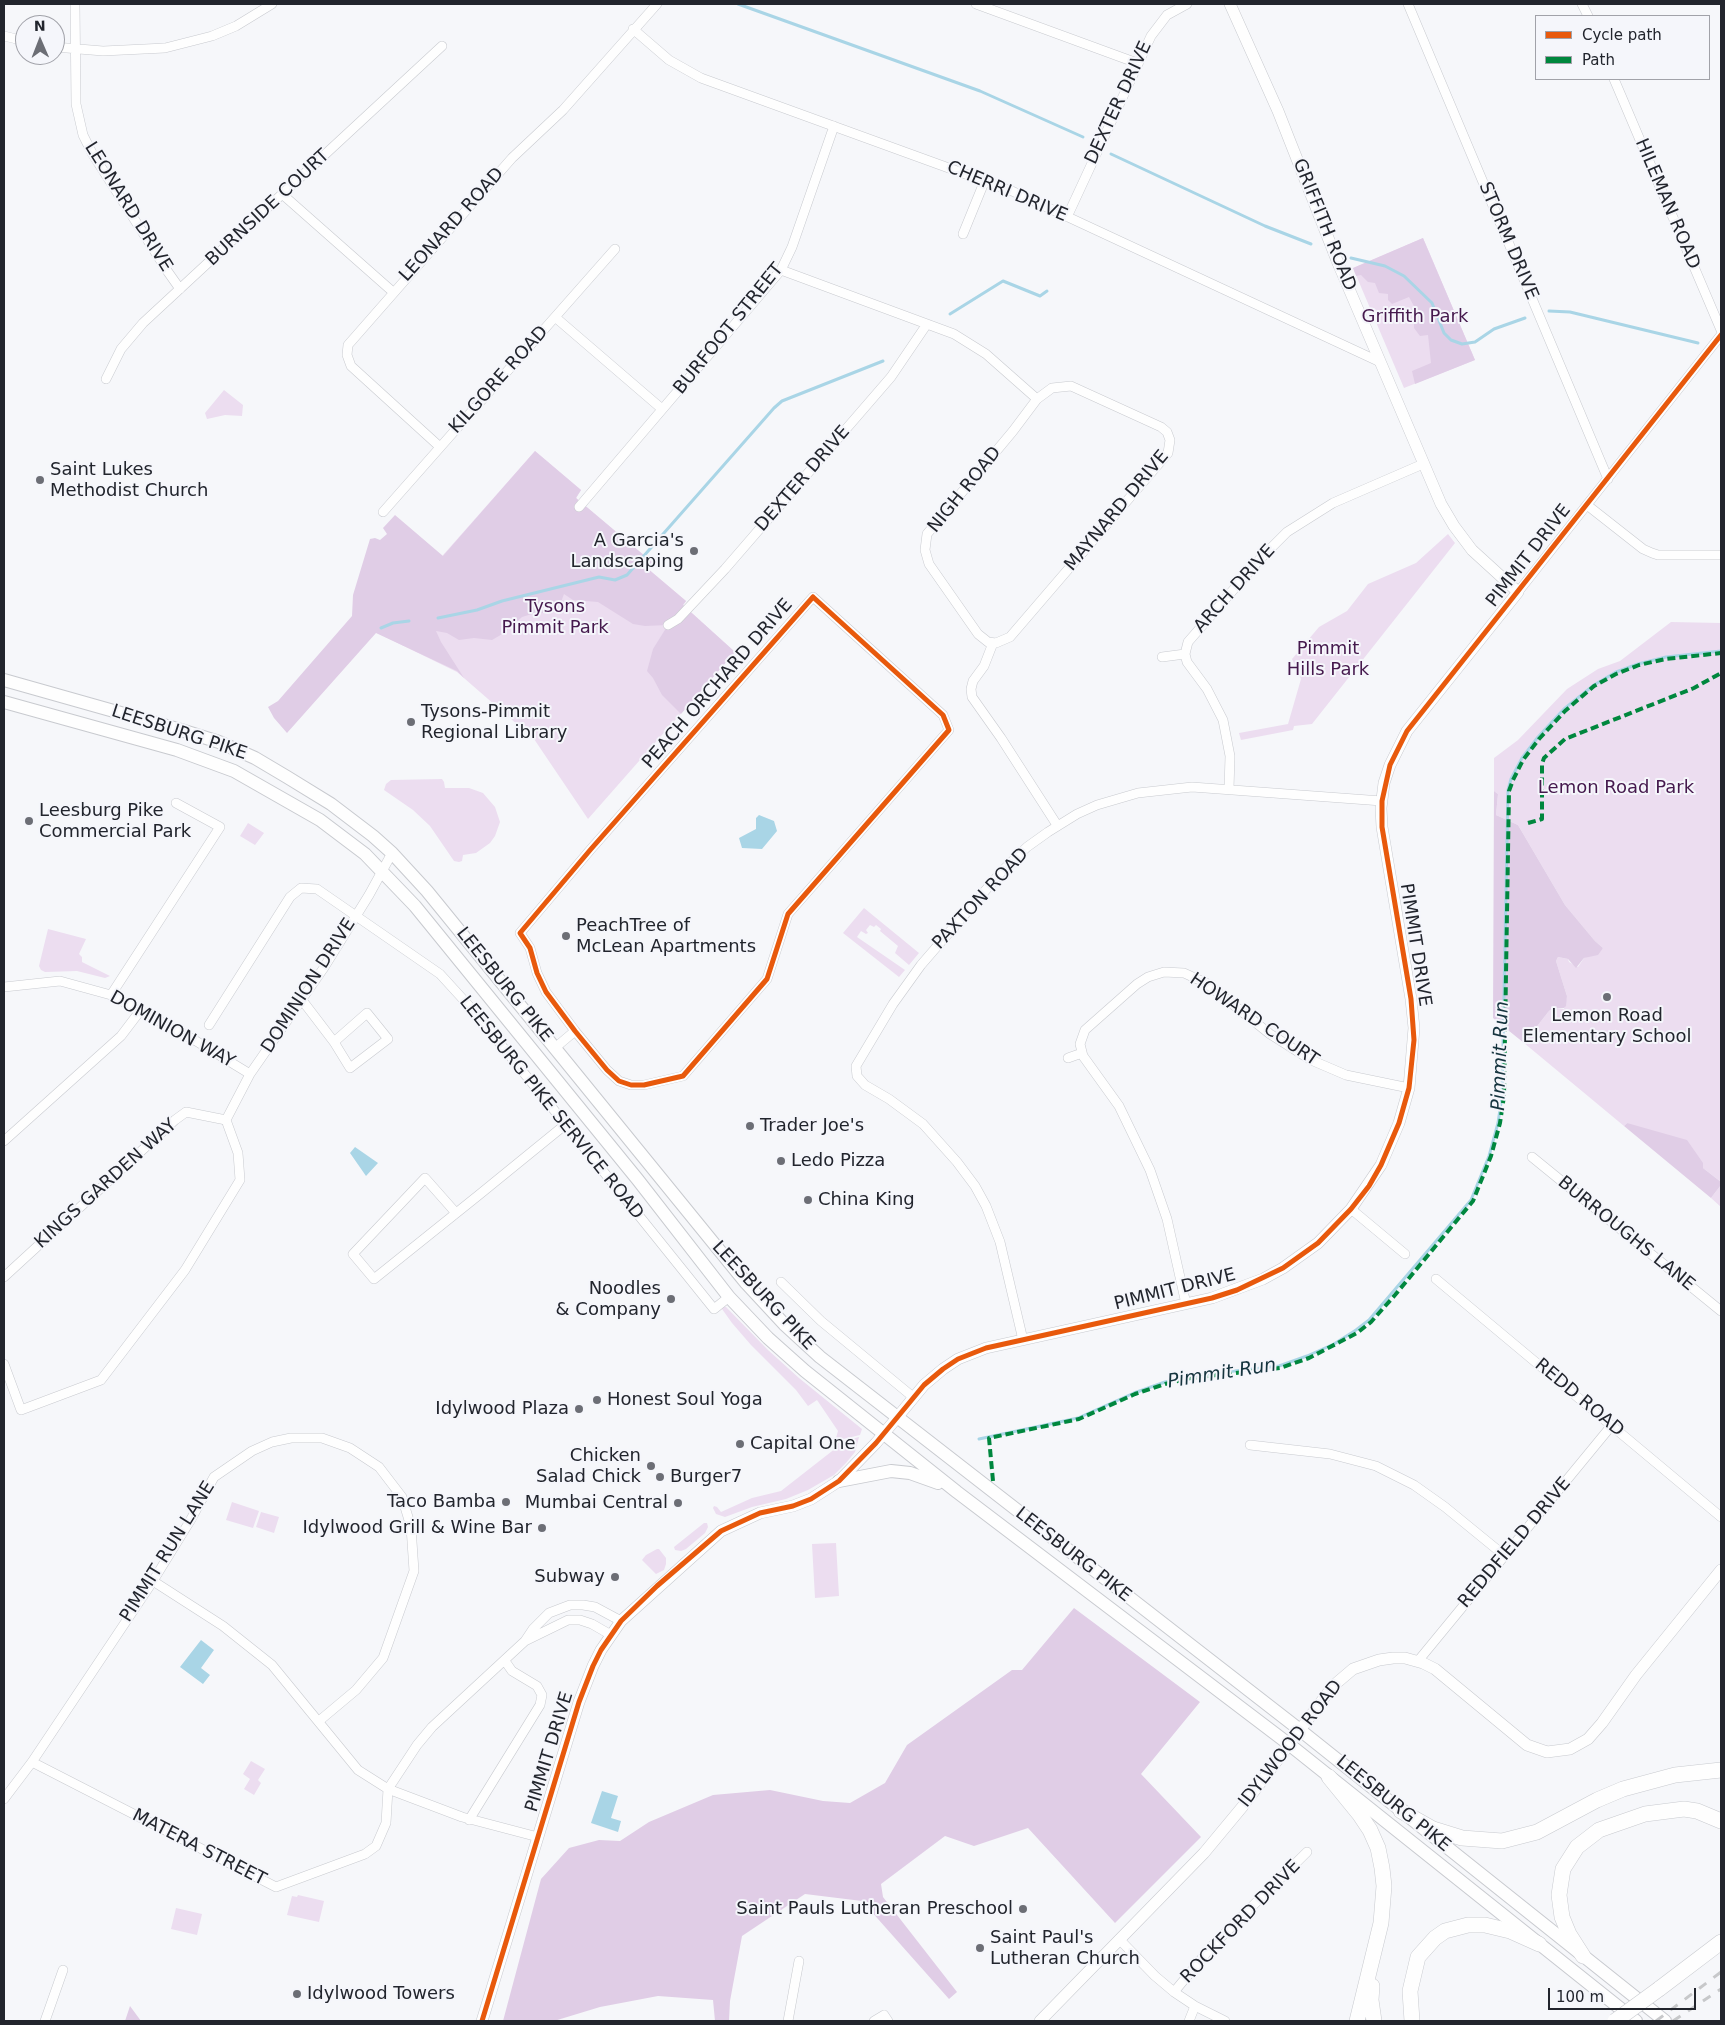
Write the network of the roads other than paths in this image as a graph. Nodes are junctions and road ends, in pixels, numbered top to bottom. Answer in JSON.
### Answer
{"nodes":[{"id":1,"x":75,"y":4,"type":"edge"},
{"id":2,"x":272,"y":4,"type":"edge"},
{"id":3,"x":657,"y":4,"type":"edge"},
{"id":4,"x":976,"y":4,"type":"edge"},
{"id":5,"x":1187,"y":4,"type":"edge"},
{"id":6,"x":1230,"y":4,"type":"edge"},
{"id":7,"x":1408,"y":4,"type":"edge"},
{"id":8,"x":633,"y":29,"type":"junction"},
{"id":9,"x":442,"y":46,"type":"dead end"},
{"id":10,"x":65,"y":48,"type":"edge"},
{"id":11,"x":76,"y":50,"type":"junction"},
{"id":12,"x":1137,"y":63,"type":"junction"},
{"id":13,"x":1614,"y":80,"type":"edge"},
{"id":14,"x":834,"y":126,"type":"junction"},
{"id":15,"x":984,"y":180,"type":"junction"},
{"id":16,"x":282,"y":194,"type":"junction"},
{"id":17,"x":1067,"y":216,"type":"junction"},
{"id":18,"x":963,"y":234,"type":"dead end"},
{"id":19,"x":615,"y":249,"type":"dead end"},
{"id":20,"x":781,"y":270,"type":"junction"},
{"id":21,"x":180,"y":289,"type":"junction"},
{"id":22,"x":393,"y":292,"type":"junction"},
{"id":23,"x":555,"y":317,"type":"junction"},
{"id":24,"x":927,"y":324,"type":"junction"},
{"id":25,"x":1721,"y":330,"type":"edge"},
{"id":26,"x":1721,"y":335,"type":"edge"},
{"id":27,"x":1380,"y":362,"type":"junction"},
{"id":28,"x":106,"y":379,"type":"dead end"},
{"id":29,"x":1037,"y":399,"type":"junction"},
{"id":30,"x":662,"y":409,"type":"junction"},
{"id":31,"x":440,"y":447,"type":"junction"},
{"id":32,"x":1423,"y":464,"type":"junction"},
{"id":33,"x":1608,"y":479,"type":"junction"},
{"id":34,"x":1587,"y":505,"type":"junction"},
{"id":35,"x":579,"y":507,"type":"dead end"},
{"id":36,"x":383,"y":512,"type":"dead end"},
{"id":37,"x":1721,"y":555,"type":"edge"},
{"id":38,"x":1518,"y":592,"type":"junction"},
{"id":39,"x":668,"y":625,"type":"dead end"},
{"id":40,"x":993,"y":643,"type":"junction"},
{"id":41,"x":1185,"y":654,"type":"junction"},
{"id":42,"x":1162,"y":657,"type":"dead end"},
{"id":43,"x":4,"y":680,"type":"edge"},
{"id":44,"x":4,"y":702,"type":"edge"},
{"id":45,"x":1229,"y":789,"type":"junction"},
{"id":46,"x":1382,"y":801,"type":"junction"},
{"id":47,"x":176,"y":803,"type":"dead end"},
{"id":48,"x":1057,"y":826,"type":"junction"},
{"id":49,"x":392,"y":853,"type":"junction"},
{"id":50,"x":383,"y":871,"type":"junction"},
{"id":51,"x":356,"y":914,"type":"junction"},
{"id":52,"x":4,"y":987,"type":"edge"},
{"id":53,"x":111,"y":994,"type":"junction"},
{"id":54,"x":302,"y":1000,"type":"junction"},
{"id":55,"x":140,"y":1011,"type":"junction"},
{"id":56,"x":209,"y":1025,"type":"dead end"},
{"id":57,"x":575,"y":1031,"type":"junction"},
{"id":58,"x":334,"y":1042,"type":"junction"},
{"id":59,"x":556,"y":1047,"type":"junction"},
{"id":60,"x":1082,"y":1053,"type":"junction"},
{"id":61,"x":1068,"y":1058,"type":"dead end"},
{"id":62,"x":250,"y":1074,"type":"junction"},
{"id":63,"x":1409,"y":1088,"type":"junction"},
{"id":64,"x":226,"y":1120,"type":"junction"},
{"id":65,"x":566,"y":1124,"type":"junction"},
{"id":66,"x":4,"y":1141,"type":"edge"},
{"id":67,"x":1532,"y":1156,"type":"dead end"},
{"id":68,"x":1352,"y":1209,"type":"junction"},
{"id":69,"x":456,"y":1214,"type":"junction"},
{"id":70,"x":1405,"y":1254,"type":"dead end"},
{"id":71,"x":4,"y":1277,"type":"edge"},
{"id":72,"x":1436,"y":1279,"type":"dead end"},
{"id":73,"x":781,"y":1282,"type":"dead end"},
{"id":74,"x":729,"y":1297,"type":"junction"},
{"id":75,"x":1186,"y":1304,"type":"junction"},
{"id":76,"x":1721,"y":1311,"type":"edge"},
{"id":77,"x":1023,"y":1340,"type":"junction"},
{"id":78,"x":4,"y":1364,"type":"edge"},
{"id":79,"x":913,"y":1397,"type":"junction"},
{"id":80,"x":896,"y":1417,"type":"junction"},
{"id":81,"x":1612,"y":1426,"type":"junction"},
{"id":82,"x":884,"y":1433,"type":"junction"},
{"id":83,"x":1250,"y":1445,"type":"dead end"},
{"id":84,"x":839,"y":1481,"type":"junction"},
{"id":85,"x":957,"y":1492,"type":"junction"},
{"id":86,"x":1721,"y":1517,"type":"edge"},
{"id":87,"x":1505,"y":1556,"type":"junction"},
{"id":88,"x":1721,"y":1570,"type":"edge"},
{"id":89,"x":153,"y":1581,"type":"junction"},
{"id":90,"x":621,"y":1621,"type":"junction"},
{"id":91,"x":611,"y":1635,"type":"junction"},
{"id":92,"x":525,"y":1641,"type":"junction"},
{"id":93,"x":505,"y":1661,"type":"junction"},
{"id":94,"x":1418,"y":1661,"type":"junction"},
{"id":95,"x":319,"y":1721,"type":"junction"},
{"id":96,"x":1300,"y":1730,"type":"junction"},
{"id":97,"x":1290,"y":1744,"type":"junction"},
{"id":98,"x":32,"y":1762,"type":"junction"},
{"id":99,"x":1721,"y":1770,"type":"edge"},
{"id":100,"x":1329,"y":1776,"type":"junction"},
{"id":101,"x":388,"y":1789,"type":"junction"},
{"id":102,"x":4,"y":1800,"type":"edge"},
{"id":103,"x":1401,"y":1811,"type":"junction"},
{"id":104,"x":469,"y":1820,"type":"junction"},
{"id":105,"x":1721,"y":1821,"type":"edge"},
{"id":106,"x":538,"y":1837,"type":"junction"},
{"id":107,"x":1307,"y":1852,"type":"dead end"},
{"id":108,"x":1721,"y":1934,"type":"edge"},
{"id":109,"x":1119,"y":1938,"type":"junction"},
{"id":110,"x":1721,"y":1942,"type":"edge"},
{"id":111,"x":1539,"y":1944,"type":"junction"},
{"id":112,"x":1375,"y":1952,"type":"junction"},
{"id":113,"x":1583,"y":1956,"type":"junction"},
{"id":114,"x":1702,"y":1957,"type":"junction"},
{"id":115,"x":799,"y":1961,"type":"dead end"},
{"id":116,"x":63,"y":1970,"type":"dead end"},
{"id":117,"x":1174,"y":1992,"type":"junction"},
{"id":118,"x":1195,"y":2006,"type":"junction"},
{"id":119,"x":45,"y":2021,"type":"edge"},
{"id":120,"x":482,"y":2021,"type":"edge"},
{"id":121,"x":788,"y":2021,"type":"edge"},
{"id":122,"x":874,"y":2021,"type":"edge"},
{"id":123,"x":888,"y":2021,"type":"edge"},
{"id":124,"x":1040,"y":2021,"type":"edge"},
{"id":125,"x":1189,"y":2021,"type":"edge"},
{"id":126,"x":1225,"y":2021,"type":"edge"},
{"id":127,"x":1357,"y":2021,"type":"edge"},
{"id":128,"x":1374,"y":2021,"type":"edge"},
{"id":129,"x":1412,"y":2021,"type":"edge"},
{"id":130,"x":1616,"y":2021,"type":"edge"},
{"id":131,"x":1636,"y":2021,"type":"edge"},
{"id":132,"x":1665,"y":2021,"type":"edge"}],
"edges":[{"from":1,"to":11,"type":"street","name":"LEONARD DRIVE"},
{"from":2,"to":11,"type":"street"},
{"from":3,"to":8,"type":"street","name":"LEONARD ROAD"},
{"from":4,"to":12,"type":"street"},
{"from":5,"to":12,"type":"street","name":"DEXTER DRIVE"},
{"from":6,"to":27,"type":"street","name":"GRIFFITH ROAD"},
{"from":7,"to":33,"type":"street","name":"STORM DRIVE"},
{"from":8,"to":14,"type":"street","name":"CHERRI DRIVE"},
{"from":8,"to":22,"type":"street","name":"LEONARD ROAD"},
{"from":9,"to":16,"type":"street","name":"BURNSIDE COURT"},
{"from":10,"to":11,"type":"street"},
{"from":11,"to":21,"type":"street","name":"LEONARD DRIVE"},
{"from":12,"to":17,"type":"street","name":"DEXTER DRIVE"},
{"from":13,"to":25,"type":"street","name":"HILEMAN ROAD"},
{"from":14,"to":15,"type":"street","name":"CHERRI DRIVE"},
{"from":14,"to":20,"type":"street","name":"BURFOOT STREET"},
{"from":15,"to":17,"type":"street","name":"CHERRI DRIVE"},
{"from":15,"to":18,"type":"street"},
{"from":16,"to":21,"type":"street","name":"BURNSIDE COURT"},
{"from":16,"to":22,"type":"street"},
{"from":17,"to":27,"type":"street","name":"CHERRI DRIVE"},
{"from":19,"to":23,"type":"street","name":"KILGORE ROAD"},
{"from":20,"to":24,"type":"street"},
{"from":20,"to":30,"type":"street","name":"BURFOOT STREET"},
{"from":21,"to":28,"type":"street","name":"BURNSIDE COURT"},
{"from":22,"to":31,"type":"street","name":"LEONARD ROAD"},
{"from":23,"to":30,"type":"street"},
{"from":23,"to":31,"type":"street","name":"KILGORE ROAD"},
{"from":24,"to":29,"type":"street"},
{"from":24,"to":39,"type":"street","name":"DEXTER DRIVE"},
{"from":26,"to":33,"type":"street","name":"PIMMIT DRIVE"},
{"from":27,"to":32,"type":"street","name":"GRIFFITH ROAD"},
{"from":29,"to":40,"type":"street","name":"NIGH ROAD"},
{"from":29,"to":40,"type":"street","name":"MAYNARD DRIVE"},
{"from":30,"to":35,"type":"street","name":"BURFOOT STREET"},
{"from":31,"to":36,"type":"street","name":"KILGORE ROAD"},
{"from":32,"to":38,"type":"street","name":"GRIFFITH ROAD"},
{"from":32,"to":41,"type":"street","name":"ARCH DRIVE"},
{"from":33,"to":34,"type":"street","name":"PIMMIT DRIVE"},
{"from":34,"to":37,"type":"street"},
{"from":34,"to":38,"type":"street","name":"PIMMIT DRIVE"},
{"from":38,"to":46,"type":"street","name":"PIMMIT DRIVE"},
{"from":40,"to":48,"type":"street"},
{"from":41,"to":42,"type":"street"},
{"from":41,"to":45,"type":"street"},
{"from":43,"to":49,"type":"main road","name":"LEESBURG PIKE"},
{"from":44,"to":50,"type":"main road","name":"LEESBURG PIKE"},
{"from":45,"to":46,"type":"street","name":"PAXTON ROAD"},
{"from":45,"to":48,"type":"street","name":"PAXTON ROAD"},
{"from":46,"to":63,"type":"street","name":"PIMMIT DRIVE"},
{"from":47,"to":53,"type":"street"},
{"from":48,"to":77,"type":"street","name":"PAXTON ROAD"},
{"from":49,"to":50,"type":"street","name":"DOMINION DRIVE"},
{"from":49,"to":59,"type":"main road","name":"LEESBURG PIKE"},
{"from":50,"to":51,"type":"street","name":"DOMINION DRIVE"},
{"from":50,"to":74,"type":"main road","name":"LEESBURG PIKE"},
{"from":51,"to":54,"type":"street","name":"DOMINION DRIVE"},
{"from":51,"to":56,"type":"street","name":"LEESBURG PIKE SERVICE ROAD"},
{"from":51,"to":65,"type":"street","name":"LEESBURG PIKE SERVICE ROAD"},
{"from":52,"to":53,"type":"street","name":"DOMINION WAY"},
{"from":53,"to":55,"type":"street","name":"DOMINION WAY"},
{"from":54,"to":58,"type":"street"},
{"from":54,"to":62,"type":"street","name":"DOMINION DRIVE"},
{"from":55,"to":62,"type":"street","name":"DOMINION WAY"},
{"from":55,"to":66,"type":"street"},
{"from":57,"to":57,"type":"street","name":"PEACH ORCHARD DRIVE"},
{"from":57,"to":59,"type":"street"},
{"from":58,"to":58,"type":"street"},
{"from":59,"to":80,"type":"main road","name":"LEESBURG PIKE"},
{"from":60,"to":61,"type":"street"},
{"from":60,"to":63,"type":"street","name":"HOWARD COURT"},
{"from":60,"to":75,"type":"street"},
{"from":62,"to":64,"type":"street","name":"DOMINION DRIVE"},
{"from":63,"to":68,"type":"street","name":"PIMMIT DRIVE"},
{"from":64,"to":71,"type":"street","name":"KINGS GARDEN WAY"},
{"from":64,"to":78,"type":"street"},
{"from":65,"to":69,"type":"street"},
{"from":65,"to":74,"type":"street","name":"LEESBURG PIKE SERVICE ROAD"},
{"from":67,"to":76,"type":"street","name":"BURROUGHS LANE"},
{"from":68,"to":70,"type":"street"},
{"from":68,"to":75,"type":"street","name":"PIMMIT DRIVE"},
{"from":69,"to":69,"type":"street"},
{"from":72,"to":81,"type":"street","name":"REDD ROAD"},
{"from":73,"to":79,"type":"street"},
{"from":74,"to":82,"type":"main road","name":"LEESBURG PIKE"},
{"from":75,"to":77,"type":"street","name":"PIMMIT DRIVE"},
{"from":77,"to":79,"type":"street","name":"PIMMIT DRIVE"},
{"from":79,"to":80,"type":"street","name":"PIMMIT DRIVE"},
{"from":80,"to":82,"type":"street","name":"PIMMIT DRIVE"},
{"from":80,"to":96,"type":"main road","name":"LEESBURG PIKE"},
{"from":81,"to":86,"type":"street","name":"REDD ROAD"},
{"from":81,"to":87,"type":"street","name":"REDDFIELD DRIVE"},
{"from":82,"to":84,"type":"street","name":"PIMMIT DRIVE"},
{"from":82,"to":85,"type":"main road","name":"LEESBURG PIKE"},
{"from":83,"to":87,"type":"street"},
{"from":84,"to":85,"type":"main road"},
{"from":84,"to":90,"type":"street","name":"PIMMIT DRIVE"},
{"from":85,"to":97,"type":"main road","name":"LEESBURG PIKE"},
{"from":87,"to":94,"type":"street","name":"REDDFIELD DRIVE"},
{"from":88,"to":94,"type":"street","name":"IDYLWOOD ROAD"},
{"from":89,"to":95,"type":"street"},
{"from":89,"to":95,"type":"street","name":"PIMMIT RUN LANE"},
{"from":89,"to":98,"type":"street","name":"PIMMIT RUN LANE"},
{"from":90,"to":91,"type":"street","name":"PIMMIT DRIVE"},
{"from":90,"to":92,"type":"street"},
{"from":91,"to":92,"type":"street"},
{"from":91,"to":106,"type":"street","name":"PIMMIT DRIVE"},
{"from":92,"to":93,"type":"street"},
{"from":93,"to":101,"type":"street"},
{"from":93,"to":104,"type":"street"},
{"from":94,"to":96,"type":"street","name":"IDYLWOOD ROAD"},
{"from":95,"to":101,"type":"street"},
{"from":96,"to":97,"type":"street","name":"IDYLWOOD ROAD"},
{"from":96,"to":103,"type":"main road","name":"LEESBURG PIKE"},
{"from":97,"to":100,"type":"main road","name":"LEESBURG PIKE"},
{"from":97,"to":109,"type":"street","name":"IDYLWOOD ROAD"},
{"from":98,"to":101,"type":"street","name":"MATERA STREET"},
{"from":98,"to":102,"type":"street","name":"PIMMIT RUN LANE"},
{"from":99,"to":103,"type":"highway"},
{"from":100,"to":111,"type":"main road","name":"LEESBURG PIKE"},
{"from":100,"to":112,"type":"highway"},
{"from":101,"to":104,"type":"street"},
{"from":103,"to":113,"type":"main road","name":"LEESBURG PIKE"},
{"from":104,"to":106,"type":"street"},
{"from":105,"to":113,"type":"highway"},
{"from":106,"to":120,"type":"street","name":"PIMMIT DRIVE"},
{"from":107,"to":117,"type":"street","name":"ROCKFORD DRIVE"},
{"from":108,"to":114,"type":"highway"},
{"from":109,"to":117,"type":"street"},
{"from":109,"to":124,"type":"street","name":"IDYLWOOD ROAD"},
{"from":110,"to":114,"type":"highway"},
{"from":111,"to":129,"type":"highway"},
{"from":111,"to":131,"type":"main road","name":"LEESBURG PIKE"},
{"from":112,"to":127,"type":"highway"},
{"from":112,"to":128,"type":"highway"},
{"from":113,"to":132,"type":"main road","name":"LEESBURG PIKE"},
{"from":114,"to":130,"type":"highway","bridge":true},
{"from":115,"to":121,"type":"street"},
{"from":116,"to":119,"type":"street"},
{"from":117,"to":118,"type":"street"},
{"from":118,"to":125,"type":"street"},
{"from":118,"to":126,"type":"street"},
{"from":122,"to":123,"type":"street"}]}
